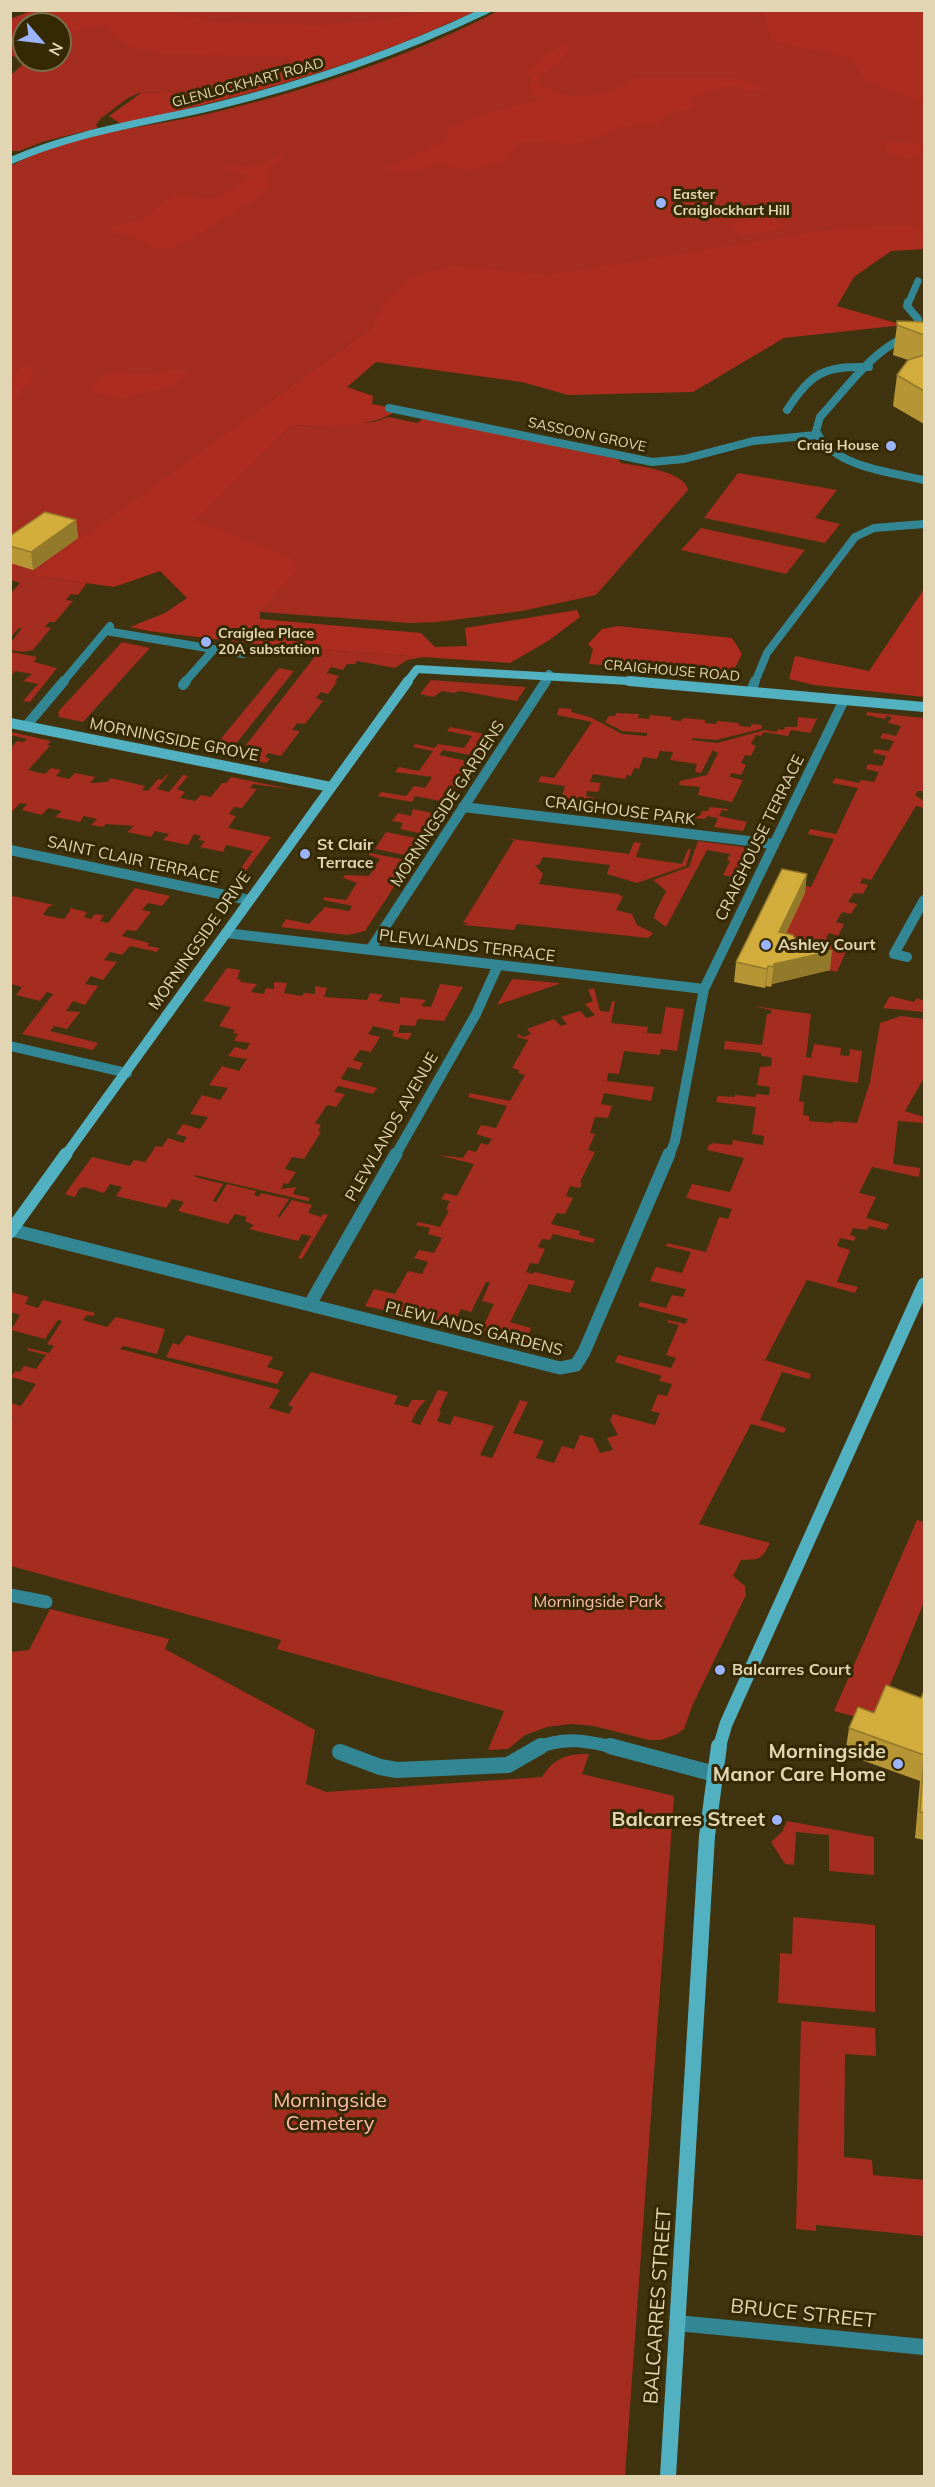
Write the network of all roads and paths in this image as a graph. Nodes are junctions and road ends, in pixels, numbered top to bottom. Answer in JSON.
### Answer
{"nodes":[{"id":1,"x":487,"y":10,"type":"edge"},
{"id":2,"x":10,"y":161,"type":"edge"},
{"id":3,"x":918,"y":281,"type":"dead end"},
{"id":4,"x":922,"y":332,"type":"edge"},
{"id":5,"x":868,"y":367,"type":"junction"},
{"id":6,"x":389,"y":408,"type":"dead end"},
{"id":7,"x":787,"y":411,"type":"dead end"},
{"id":8,"x":816,"y":435,"type":"junction"},
{"id":9,"x":924,"y":480,"type":"edge"},
{"id":10,"x":924,"y":524,"type":"edge"},
{"id":11,"x":214,"y":649,"type":"junction"},
{"id":12,"x":243,"y":654,"type":"dead end"},
{"id":13,"x":417,"y":669,"type":"joint"},
{"id":14,"x":549,"y":674,"type":"junction"},
{"id":15,"x":183,"y":685,"type":"dead end"},
{"id":16,"x":751,"y":691,"type":"junction"},
{"id":17,"x":844,"y":700,"type":"junction"},
{"id":18,"x":924,"y":707,"type":"edge"},
{"id":19,"x":10,"y":723,"type":"edge"},
{"id":20,"x":26,"y":726,"type":"junction"},
{"id":21,"x":331,"y":787,"type":"junction"},
{"id":22,"x":464,"y":807,"type":"junction"},
{"id":23,"x":774,"y":844,"type":"junction"},
{"id":24,"x":10,"y":850,"type":"edge"},
{"id":25,"x":249,"y":900,"type":"junction"},
{"id":26,"x":924,"y":900,"type":"edge"},
{"id":27,"x":226,"y":933,"type":"junction"},
{"id":28,"x":370,"y":950,"type":"junction"},
{"id":29,"x":907,"y":957,"type":"dead end"},
{"id":30,"x":498,"y":965,"type":"junction"},
{"id":31,"x":704,"y":989,"type":"junction"},
{"id":32,"x":10,"y":1046,"type":"edge"},
{"id":33,"x":127,"y":1073,"type":"junction"},
{"id":34,"x":11,"y":1231,"type":"edge"},
{"id":35,"x":924,"y":1284,"type":"edge"},
{"id":36,"x":310,"y":1304,"type":"junction"},
{"id":37,"x":10,"y":1595,"type":"edge"},
{"id":38,"x":46,"y":1602,"type":"dead end"},
{"id":39,"x":340,"y":1752,"type":"dead end"},
{"id":40,"x":715,"y":1774,"type":"junction"},
{"id":41,"x":678,"y":2322,"type":"junction"},
{"id":42,"x":924,"y":2347,"type":"edge"},
{"id":43,"x":668,"y":2476,"type":"edge"}],
"edges":[{"from":1,"to":2,"type":"street","name":"GLENLOCKHART ROAD"},
{"from":3,"to":4,"type":"street"},
{"from":4,"to":5,"type":"street"},
{"from":5,"to":7,"type":"street"},
{"from":5,"to":8,"type":"street"},
{"from":6,"to":8,"type":"street","name":"SASSOON GROVE"},
{"from":8,"to":9,"type":"street"},
{"from":10,"to":16,"type":"street"},
{"from":11,"to":12,"type":"street"},
{"from":11,"to":15,"type":"street"},
{"from":11,"to":20,"type":"street"},
{"from":13,"to":14,"type":"street","name":"CRAIGHOUSE ROAD"},
{"from":13,"to":21,"type":"street","name":"MORNINGSIDE DRIVE"},
{"from":14,"to":16,"type":"street","name":"CRAIGHOUSE ROAD"},
{"from":14,"to":22,"type":"street","name":"MORNINGSIDE GARDENS"},
{"from":16,"to":17,"type":"street","name":"CRAIGHOUSE ROAD"},
{"from":17,"to":18,"type":"street","name":"CRAIGHOUSE ROAD"},
{"from":17,"to":23,"type":"street","name":"CRAIGHOUSE TERRACE"},
{"from":19,"to":20,"type":"street","name":"MORNINGSIDE GROVE"},
{"from":20,"to":21,"type":"street","name":"MORNINGSIDE GROVE"},
{"from":21,"to":25,"type":"street","name":"MORNINGSIDE DRIVE"},
{"from":22,"to":23,"type":"street","name":"CRAIGHOUSE PARK"},
{"from":22,"to":28,"type":"street","name":"MORNINGSIDE GARDENS"},
{"from":23,"to":31,"type":"street","name":"CRAIGHOUSE TERRACE"},
{"from":24,"to":25,"type":"street","name":"SAINT CLAIR TERRACE"},
{"from":25,"to":27,"type":"street","name":"MORNINGSIDE DRIVE"},
{"from":26,"to":29,"type":"street"},
{"from":27,"to":28,"type":"street","name":"PLEWLANDS TERRACE"},
{"from":27,"to":33,"type":"street","name":"MORNINGSIDE DRIVE"},
{"from":28,"to":30,"type":"street","name":"PLEWLANDS TERRACE"},
{"from":30,"to":31,"type":"street","name":"PLEWLANDS TERRACE"},
{"from":30,"to":36,"type":"street","name":"PLEWLANDS AVENUE"},
{"from":31,"to":36,"type":"street","name":"PLEWLANDS GARDENS"},
{"from":32,"to":33,"type":"street"},
{"from":33,"to":34,"type":"street","name":"MORNINGSIDE DRIVE"},
{"from":34,"to":36,"type":"street","name":"PLEWLANDS GARDENS"},
{"from":35,"to":40,"type":"street","name":"BALCARRES STREET"},
{"from":37,"to":38,"type":"street"},
{"from":39,"to":40,"type":"street"},
{"from":40,"to":41,"type":"street","name":"BALCARRES STREET"},
{"from":41,"to":42,"type":"street","name":"BRUCE STREET"},
{"from":41,"to":43,"type":"street","name":"BALCARRES STREET"}]}
